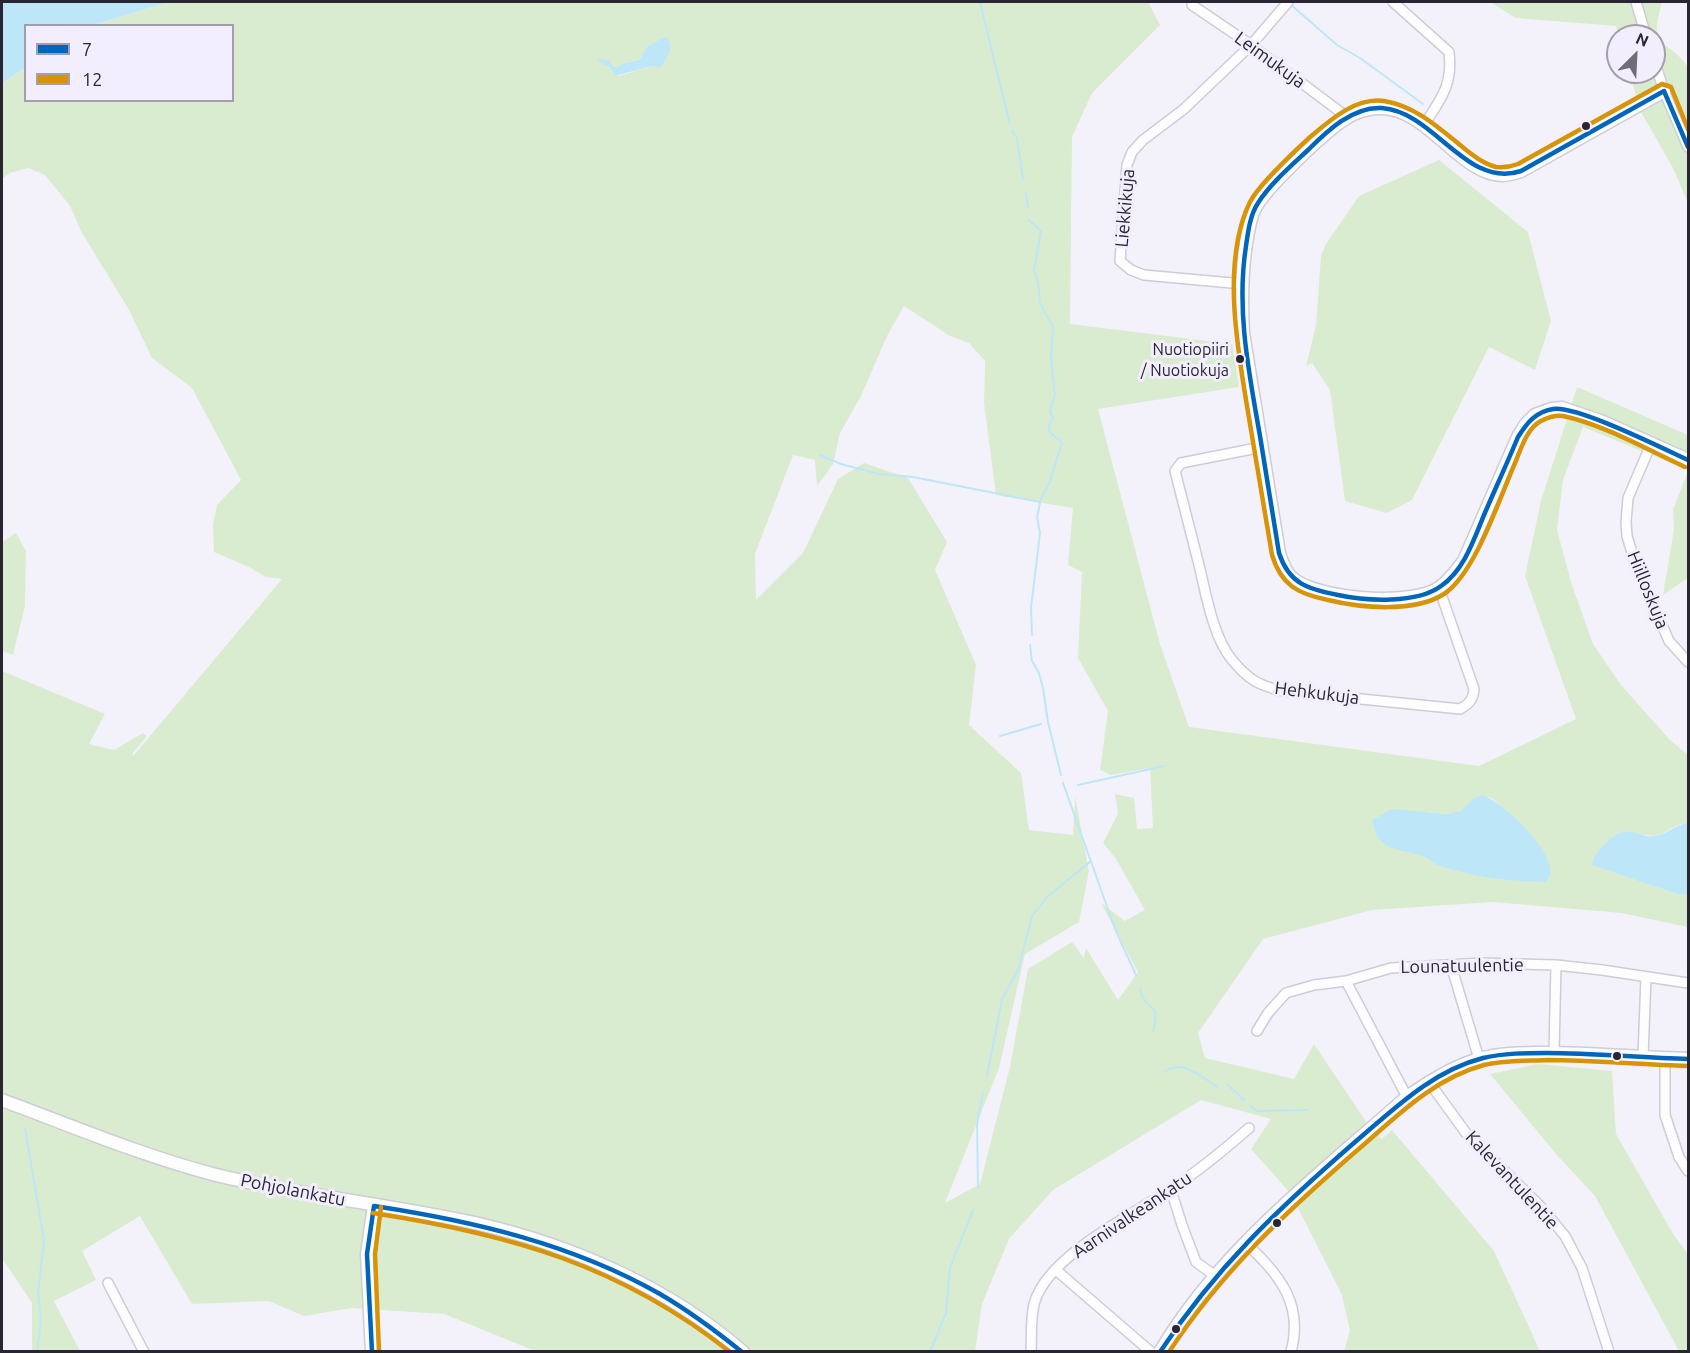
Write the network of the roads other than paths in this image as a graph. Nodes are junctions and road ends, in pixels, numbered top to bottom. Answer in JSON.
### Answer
{"nodes":[{"id":1,"x":1288,"y":2,"type":"edge"},
{"id":2,"x":1393,"y":2,"type":"edge"},
{"id":3,"x":1636,"y":2,"type":"edge"},
{"id":4,"x":1192,"y":5,"type":"dead end"},
{"id":5,"x":1642,"y":24,"type":"edge"},
{"id":6,"x":1251,"y":45,"type":"junction"},
{"id":7,"x":1662,"y":84,"type":"edge"},
{"id":8,"x":1664,"y":91,"type":"junction"},
{"id":9,"x":1347,"y":117,"type":"junction"},
{"id":10,"x":1424,"y":125,"type":"junction"},
{"id":11,"x":1689,"y":147,"type":"edge"},
{"id":12,"x":1243,"y":284,"type":"junction"},
{"id":13,"x":1651,"y":444,"type":"junction"},
{"id":14,"x":1262,"y":447,"type":"junction"},
{"id":15,"x":1689,"y":460,"type":"edge"},
{"id":16,"x":1439,"y":588,"type":"junction"},
{"id":17,"x":1689,"y":662,"type":"edge"},
{"id":18,"x":1451,"y":964,"type":"junction"},
{"id":19,"x":1556,"y":966,"type":"junction"},
{"id":20,"x":1646,"y":977,"type":"junction"},
{"id":21,"x":1347,"y":981,"type":"junction"},
{"id":22,"x":1689,"y":983,"type":"edge"},
{"id":23,"x":1257,"y":1031,"type":"dead end"},
{"id":24,"x":1554,"y":1053,"type":"junction"},
{"id":25,"x":1642,"y":1056,"type":"junction"},
{"id":26,"x":1479,"y":1059,"type":"junction"},
{"id":27,"x":1665,"y":1059,"type":"junction"},
{"id":28,"x":1689,"y":1059,"type":"edge"},
{"id":29,"x":1429,"y":1082,"type":"junction"},
{"id":30,"x":1407,"y":1097,"type":"junction"},
{"id":31,"x":2,"y":1100,"type":"edge"},
{"id":32,"x":1250,"y":1128,"type":"dead end"},
{"id":33,"x":1689,"y":1171,"type":"edge"},
{"id":34,"x":1171,"y":1190,"type":"junction"},
{"id":35,"x":374,"y":1206,"type":"junction"},
{"id":36,"x":1246,"y":1243,"type":"junction"},
{"id":37,"x":1056,"y":1270,"type":"junction"},
{"id":38,"x":1214,"y":1275,"type":"junction"},
{"id":39,"x":108,"y":1283,"type":"dead end"},
{"id":40,"x":144,"y":1352,"type":"edge"},
{"id":41,"x":372,"y":1352,"type":"edge"},
{"id":42,"x":743,"y":1352,"type":"edge"},
{"id":43,"x":1031,"y":1352,"type":"edge"},
{"id":44,"x":1151,"y":1352,"type":"edge"},
{"id":45,"x":1160,"y":1352,"type":"edge"},
{"id":46,"x":1291,"y":1352,"type":"edge"},
{"id":47,"x":1609,"y":1352,"type":"edge"}],
"edges":[{"from":1,"to":6,"type":"street"},
{"from":2,"to":10,"type":"street"},
{"from":3,"to":5,"type":"street"},
{"from":4,"to":6,"type":"street","name":"Leimukuja"},
{"from":6,"to":9,"type":"street","name":"Leimukuja"},
{"from":6,"to":12,"type":"street","name":"Liekkikuja"},
{"from":7,"to":8,"type":"street"},
{"from":8,"to":10,"type":"street"},
{"from":8,"to":11,"type":"street"},
{"from":9,"to":10,"type":"street"},
{"from":9,"to":12,"type":"street"},
{"from":12,"to":14,"type":"street"},
{"from":13,"to":15,"type":"street"},
{"from":13,"to":16,"type":"street"},
{"from":13,"to":17,"type":"street","name":"Hiilloskuja"},
{"from":14,"to":16,"type":"street"},
{"from":14,"to":16,"type":"street","name":"Hehkukuja"},
{"from":18,"to":19,"type":"street","name":"Lounatuulentie"},
{"from":18,"to":21,"type":"street","name":"Lounatuulentie"},
{"from":18,"to":26,"type":"street"},
{"from":19,"to":20,"type":"street","name":"Lounatuulentie"},
{"from":19,"to":24,"type":"street"},
{"from":20,"to":22,"type":"street","name":"Lounatuulentie"},
{"from":20,"to":25,"type":"street"},
{"from":21,"to":23,"type":"street","name":"Lounatuulentie"},
{"from":21,"to":30,"type":"street"},
{"from":24,"to":25,"type":"street"},
{"from":24,"to":26,"type":"street"},
{"from":25,"to":27,"type":"street"},
{"from":26,"to":29,"type":"street"},
{"from":27,"to":28,"type":"street"},
{"from":27,"to":33,"type":"street"},
{"from":29,"to":30,"type":"street"},
{"from":29,"to":47,"type":"street","name":"Kalevantulentie"},
{"from":30,"to":36,"type":"street"},
{"from":31,"to":35,"type":"street","name":"Pohjolankatu"},
{"from":32,"to":34,"type":"street","name":"Aarnivalkeankatu"},
{"from":34,"to":37,"type":"street","name":"Aarnivalkeankatu"},
{"from":34,"to":38,"type":"street"},
{"from":35,"to":41,"type":"street"},
{"from":35,"to":42,"type":"street","name":"Pohjolankatu"},
{"from":36,"to":38,"type":"street"},
{"from":36,"to":46,"type":"street"},
{"from":37,"to":43,"type":"street","name":"Aarnivalkeankatu"},
{"from":37,"to":44,"type":"street"},
{"from":38,"to":45,"type":"street"},
{"from":39,"to":40,"type":"street"}]}
